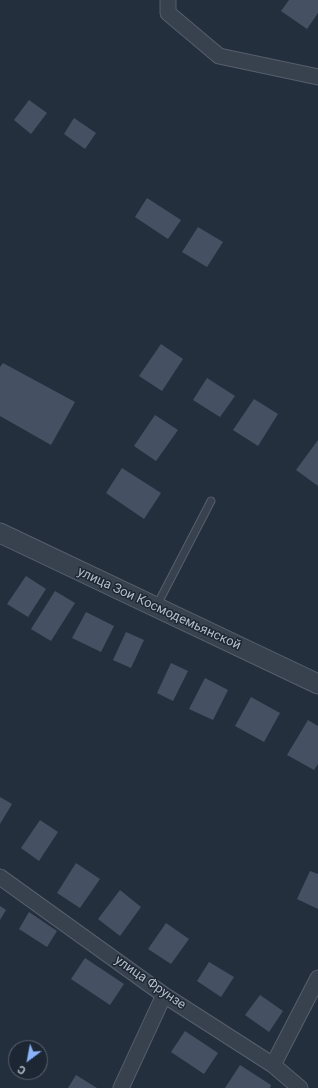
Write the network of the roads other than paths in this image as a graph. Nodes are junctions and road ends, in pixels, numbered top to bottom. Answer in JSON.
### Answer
{"nodes":[{"id":1,"x":168,"y":0,"type":"edge"},
{"id":2,"x":318,"y":77,"type":"edge"},
{"id":3,"x":211,"y":501,"type":"dead end"},
{"id":4,"x":0,"y":534,"type":"edge"},
{"id":5,"x":156,"y":607,"type":"junction"},
{"id":6,"x":318,"y":684,"type":"edge"},
{"id":7,"x":0,"y":877,"type":"edge"},
{"id":8,"x":318,"y":978,"type":"edge"},
{"id":9,"x":164,"y":995,"type":"junction"},
{"id":10,"x":273,"y":1065,"type":"junction"},
{"id":11,"x":121,"y":1088,"type":"edge"},
{"id":12,"x":300,"y":1088,"type":"edge"}],
"edges":[{"from":1,"to":2,"type":"street"},
{"from":3,"to":5,"type":"lane"},
{"from":4,"to":5,"type":"street","name":"улица Зои Космодемьянской"},
{"from":5,"to":6,"type":"street","name":"улица Зои Космодемьянской"},
{"from":7,"to":9,"type":"street","name":"улица Фрунзе"},
{"from":8,"to":10,"type":"street"},
{"from":9,"to":10,"type":"street","name":"улица Фрунзе"},
{"from":9,"to":11,"type":"street"},
{"from":10,"to":12,"type":"street","name":"улица Фрунзе"}]}
